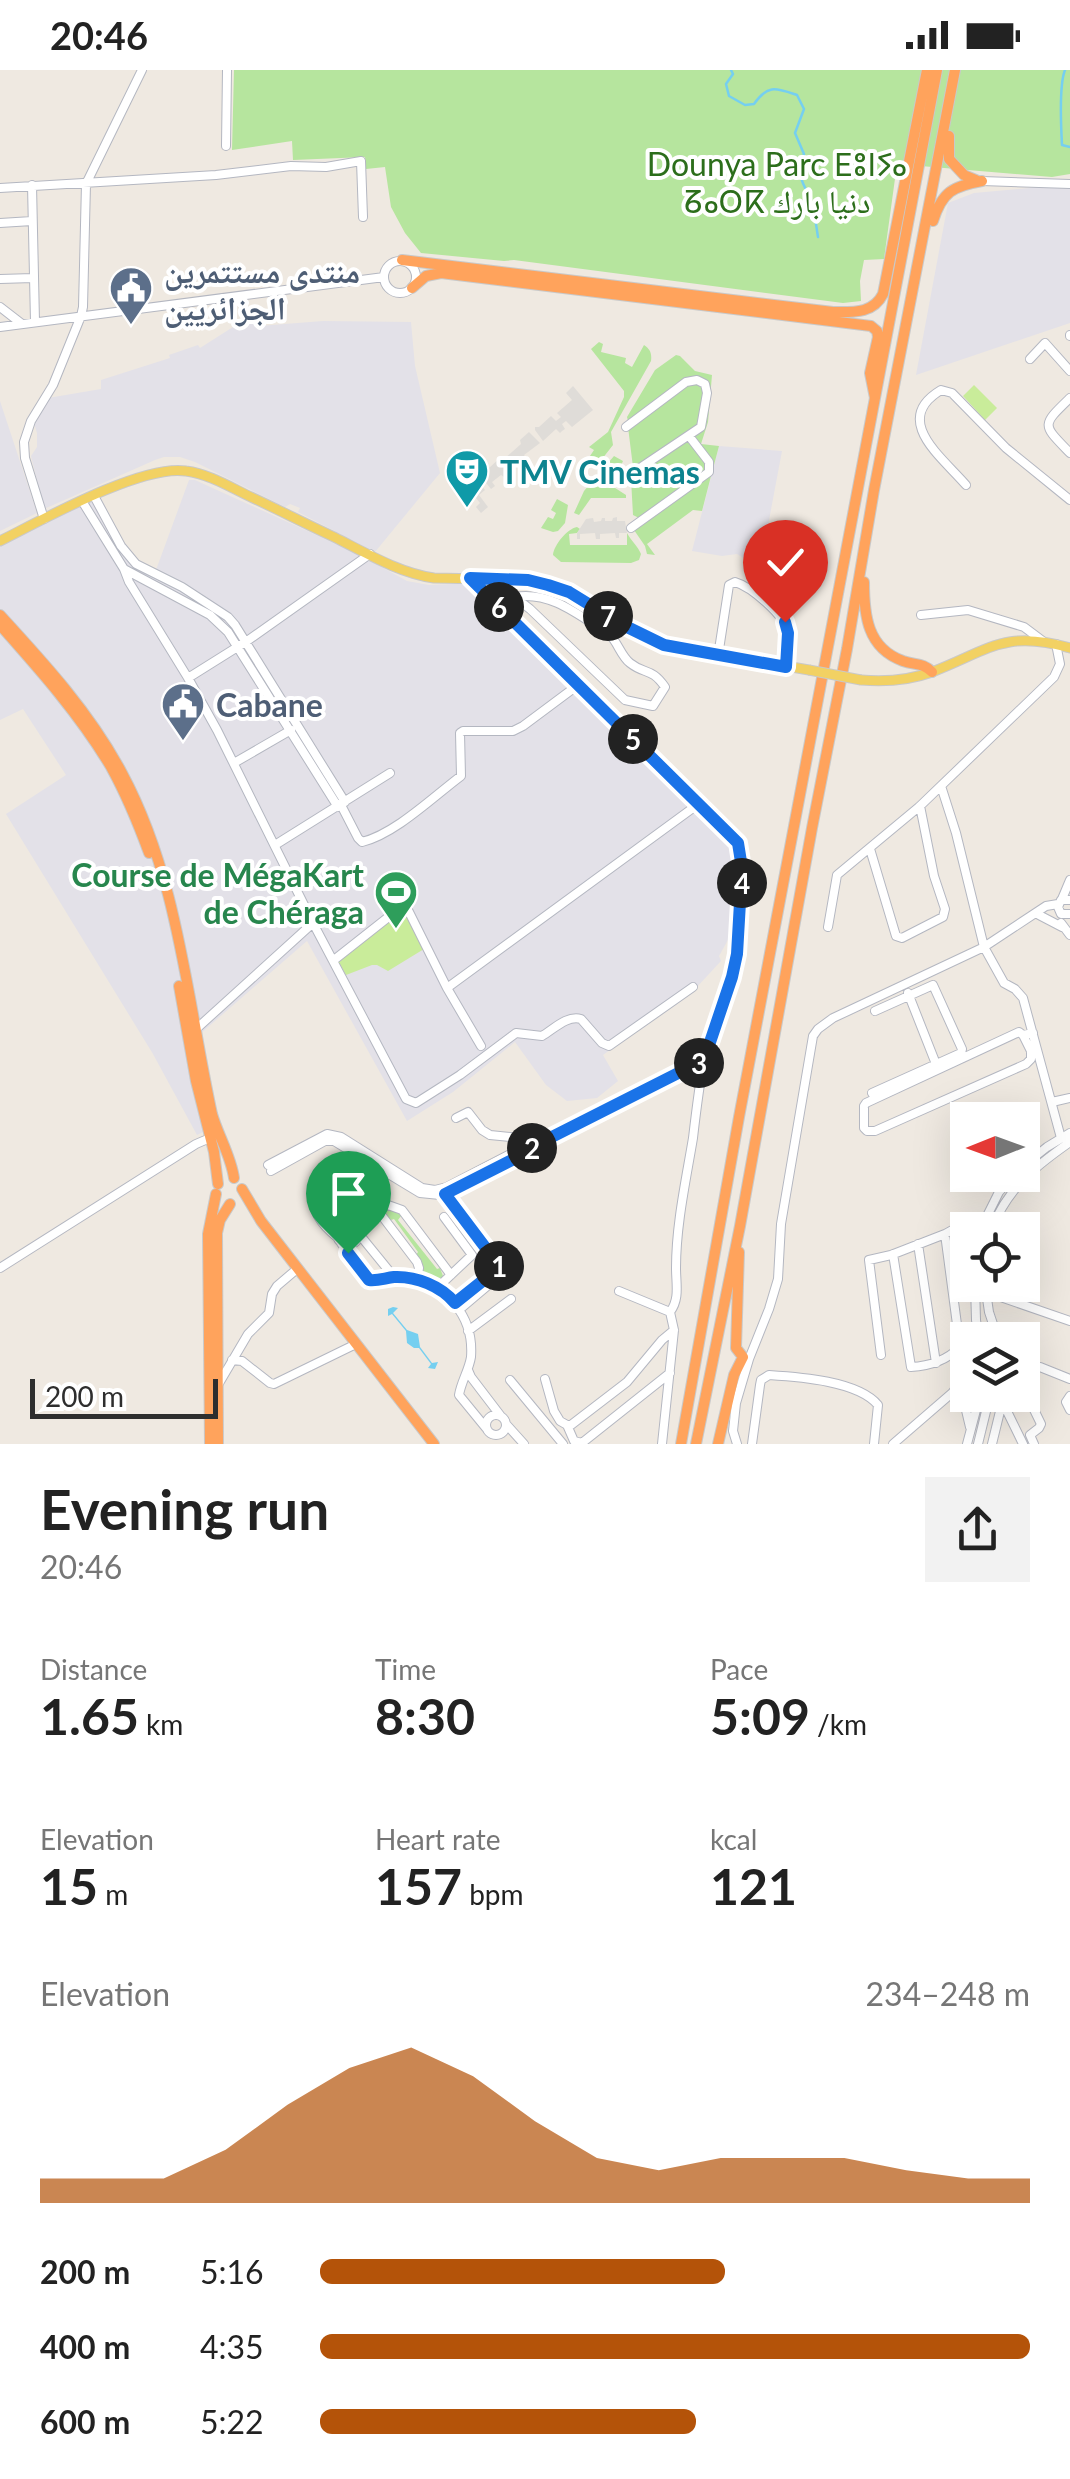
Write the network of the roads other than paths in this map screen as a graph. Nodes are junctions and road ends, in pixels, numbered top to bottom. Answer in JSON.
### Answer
{"nodes":[{"id":1,"x":142,"y":70,"type":"edge"},
{"id":2,"x":227,"y":70,"type":"edge"},
{"id":3,"x":927,"y":70,"type":"edge"},
{"id":4,"x":937,"y":70,"type":"edge"},
{"id":5,"x":957,"y":70,"type":"edge"},
{"id":6,"x":226,"y":146,"type":"dead end"},
{"id":7,"x":982,"y":181,"type":"junction"},
{"id":8,"x":86,"y":184,"type":"junction"},
{"id":9,"x":1070,"y":184,"type":"edge"},
{"id":10,"x":32,"y":185,"type":"junction"},
{"id":11,"x":0,"y":188,"type":"edge"},
{"id":12,"x":362,"y":218,"type":"dead end"},
{"id":13,"x":32,"y":221,"type":"junction"},
{"id":14,"x":0,"y":223,"type":"edge"},
{"id":15,"x":402,"y":260,"type":"junction"},
{"id":16,"x":384,"y":277,"type":"junction"},
{"id":17,"x":33,"y":278,"type":"junction"},
{"id":18,"x":0,"y":279,"type":"edge"},
{"id":19,"x":412,"y":288,"type":"junction"},
{"id":20,"x":0,"y":307,"type":"edge"},
{"id":21,"x":761,"y":307,"type":"junction"},
{"id":22,"x":81,"y":316,"type":"junction"},
{"id":23,"x":35,"y":322,"type":"junction"},
{"id":24,"x":22,"y":324,"type":"junction"},
{"id":25,"x":0,"y":327,"type":"edge"},
{"id":26,"x":900,"y":359,"type":"junction"},
{"id":27,"x":1030,"y":359,"type":"dead end"},
{"id":28,"x":1070,"y":371,"type":"edge"},
{"id":29,"x":1070,"y":398,"type":"edge"},
{"id":30,"x":876,"y":401,"type":"junction"},
{"id":31,"x":626,"y":427,"type":"dead end"},
{"id":32,"x":689,"y":436,"type":"junction"},
{"id":33,"x":1070,"y":452,"type":"edge"},
{"id":34,"x":628,"y":476,"type":"dead end"},
{"id":35,"x":966,"y":485,"type":"dead end"},
{"id":36,"x":94,"y":496,"type":"junction"},
{"id":37,"x":1069,"y":498,"type":"edge"},
{"id":38,"x":82,"y":501,"type":"junction"},
{"id":39,"x":44,"y":519,"type":"junction"},
{"id":40,"x":631,"y":528,"type":"dead end"},
{"id":41,"x":0,"y":541,"type":"edge"},
{"id":42,"x":370,"y":554,"type":"junction"},
{"id":43,"x":863,"y":558,"type":"junction"},
{"id":44,"x":124,"y":569,"type":"junction"},
{"id":45,"x":149,"y":578,"type":"junction"},
{"id":46,"x":470,"y":578,"type":"junction"},
{"id":47,"x":490,"y":578,"type":"junction"},
{"id":48,"x":514,"y":597,"type":"junction"},
{"id":49,"x":142,"y":604,"type":"junction"},
{"id":50,"x":0,"y":615,"type":"edge"},
{"id":51,"x":922,"y":615,"type":"dead end"},
{"id":52,"x":0,"y":625,"type":"edge"},
{"id":53,"x":246,"y":641,"type":"junction"},
{"id":54,"x":1044,"y":642,"type":"junction"},
{"id":55,"x":1056,"y":644,"type":"junction"},
{"id":56,"x":237,"y":646,"type":"junction"},
{"id":57,"x":1070,"y":648,"type":"edge"},
{"id":58,"x":718,"y":656,"type":"junction"},
{"id":59,"x":786,"y":667,"type":"junction"},
{"id":60,"x":932,"y":672,"type":"junction"},
{"id":61,"x":188,"y":678,"type":"junction"},
{"id":62,"x":578,"y":684,"type":"junction"},
{"id":63,"x":294,"y":728,"type":"junction"},
{"id":64,"x":234,"y":763,"type":"junction"},
{"id":65,"x":390,"y":773,"type":"dead end"},
{"id":66,"x":941,"y":786,"type":"junction"},
{"id":67,"x":341,"y":804,"type":"junction"},
{"id":68,"x":697,"y":805,"type":"junction"},
{"id":69,"x":920,"y":806,"type":"junction"},
{"id":70,"x":275,"y":844,"type":"junction"},
{"id":71,"x":870,"y":848,"type":"junction"},
{"id":72,"x":1070,"y":880,"type":"edge"},
{"id":73,"x":1070,"y":900,"type":"edge"},
{"id":74,"x":1062,"y":909,"type":"edge"},
{"id":75,"x":1036,"y":916,"type":"junction"},
{"id":76,"x":313,"y":923,"type":"junction"},
{"id":77,"x":828,"y":926,"type":"dead end"},
{"id":78,"x":1062,"y":927,"type":"junction"},
{"id":79,"x":1070,"y":935,"type":"edge"},
{"id":80,"x":984,"y":947,"type":"junction"},
{"id":81,"x":334,"y":960,"type":"junction"},
{"id":82,"x":904,"y":984,"type":"junction"},
{"id":83,"x":692,"y":987,"type":"dead end"},
{"id":84,"x":447,"y":988,"type":"junction"},
{"id":85,"x":909,"y":995,"type":"junction"},
{"id":86,"x":875,"y":1011,"type":"dead end"},
{"id":87,"x":195,"y":1030,"type":"junction"},
{"id":88,"x":1028,"y":1034,"type":"junction"},
{"id":89,"x":481,"y":1046,"type":"dead end"},
{"id":90,"x":704,"y":1060,"type":"junction"},
{"id":91,"x":936,"y":1064,"type":"junction"},
{"id":92,"x":872,"y":1093,"type":"dead end"},
{"id":93,"x":1070,"y":1098,"type":"edge"},
{"id":94,"x":1052,"y":1102,"type":"junction"},
{"id":95,"x":456,"y":1118,"type":"dead end"},
{"id":96,"x":210,"y":1138,"type":"junction"},
{"id":97,"x":1067,"y":1138,"type":"edge"},
{"id":98,"x":539,"y":1143,"type":"junction"},
{"id":99,"x":1040,"y":1155,"type":"edge"},
{"id":100,"x":234,"y":1178,"type":"junction"},
{"id":101,"x":314,"y":1183,"type":"junction"},
{"id":102,"x":217,"y":1189,"type":"junction"},
{"id":103,"x":242,"y":1189,"type":"junction"},
{"id":104,"x":445,"y":1194,"type":"junction"},
{"id":105,"x":230,"y":1204,"type":"junction"},
{"id":106,"x":378,"y":1210,"type":"junction"},
{"id":107,"x":1000,"y":1212,"type":"edge"},
{"id":108,"x":444,"y":1217,"type":"dead end"},
{"id":109,"x":351,"y":1224,"type":"junction"},
{"id":110,"x":740,"y":1226,"type":"junction"},
{"id":111,"x":950,"y":1231,"type":"edge"},
{"id":112,"x":358,"y":1234,"type":"junction"},
{"id":113,"x":945,"y":1234,"type":"junction"},
{"id":114,"x":339,"y":1240,"type":"junction"},
{"id":115,"x":918,"y":1244,"type":"junction"},
{"id":116,"x":893,"y":1254,"type":"junction"},
{"id":117,"x":0,"y":1268,"type":"edge"},
{"id":118,"x":298,"y":1269,"type":"junction"},
{"id":119,"x":450,"y":1275,"type":"junction"},
{"id":120,"x":394,"y":1277,"type":"junction"},
{"id":121,"x":416,"y":1280,"type":"junction"},
{"id":122,"x":437,"y":1288,"type":"junction"},
{"id":123,"x":619,"y":1291,"type":"dead end"},
{"id":124,"x":511,"y":1299,"type":"dead end"},
{"id":125,"x":1022,"y":1302,"type":"edge"},
{"id":126,"x":457,"y":1306,"type":"junction"},
{"id":127,"x":670,"y":1312,"type":"junction"},
{"id":128,"x":1070,"y":1321,"type":"edge"},
{"id":129,"x":958,"y":1322,"type":"edge"},
{"id":130,"x":674,"y":1330,"type":"junction"},
{"id":131,"x":468,"y":1331,"type":"junction"},
{"id":132,"x":356,"y":1344,"type":"junction"},
{"id":133,"x":881,"y":1355,"type":"dead end"},
{"id":134,"x":950,"y":1355,"type":"edge"},
{"id":135,"x":746,"y":1358,"type":"junction"},
{"id":136,"x":232,"y":1360,"type":"junction"},
{"id":137,"x":936,"y":1363,"type":"junction"},
{"id":138,"x":644,"y":1364,"type":"junction"},
{"id":139,"x":1040,"y":1368,"type":"edge"},
{"id":140,"x":468,"y":1370,"type":"junction"},
{"id":141,"x":667,"y":1376,"type":"junction"},
{"id":142,"x":545,"y":1379,"type":"dead end"},
{"id":143,"x":1070,"y":1379,"type":"edge"},
{"id":144,"x":510,"y":1380,"type":"dead end"},
{"id":145,"x":218,"y":1384,"type":"junction"},
{"id":146,"x":950,"y":1396,"type":"edge"},
{"id":147,"x":1070,"y":1396,"type":"edge"},
{"id":148,"x":1070,"y":1410,"type":"edge"},
{"id":149,"x":967,"y":1412,"type":"edge"},
{"id":150,"x":976,"y":1412,"type":"edge"},
{"id":151,"x":986,"y":1412,"type":"edge"},
{"id":152,"x":1000,"y":1412,"type":"edge"},
{"id":153,"x":1009,"y":1412,"type":"edge"},
{"id":154,"x":1035,"y":1412,"type":"edge"},
{"id":155,"x":755,"y":1415,"type":"junction"},
{"id":156,"x":734,"y":1416,"type":"junction"},
{"id":157,"x":504,"y":1420,"type":"junction"},
{"id":158,"x":567,"y":1425,"type":"junction"},
{"id":159,"x":970,"y":1433,"type":"junction"},
{"id":160,"x":491,"y":1436,"type":"edge"},
{"id":161,"x":210,"y":1444,"type":"edge"},
{"id":162,"x":218,"y":1444,"type":"edge"},
{"id":163,"x":434,"y":1444,"type":"edge"},
{"id":164,"x":524,"y":1444,"type":"edge"},
{"id":165,"x":562,"y":1444,"type":"edge"},
{"id":166,"x":662,"y":1444,"type":"edge"},
{"id":167,"x":679,"y":1444,"type":"edge"},
{"id":168,"x":699,"y":1444,"type":"edge"},
{"id":169,"x":718,"y":1444,"type":"edge"},
{"id":170,"x":736,"y":1444,"type":"edge"},
{"id":171,"x":752,"y":1444,"type":"edge"},
{"id":172,"x":874,"y":1444,"type":"edge"},
{"id":173,"x":893,"y":1444,"type":"edge"},
{"id":174,"x":967,"y":1444,"type":"edge"},
{"id":175,"x":978,"y":1444,"type":"edge"},
{"id":176,"x":992,"y":1444,"type":"edge"},
{"id":177,"x":1023,"y":1444,"type":"edge"},
{"id":178,"x":1034,"y":1444,"type":"edge"}],
"edges":[{"from":1,"to":8,"type":"street"},
{"from":2,"to":6,"type":"street"},
{"from":3,"to":21,"type":"highway"},
{"from":4,"to":30,"type":"highway"},
{"from":5,"to":7,"type":"highway"},
{"from":5,"to":26,"type":"highway"},
{"from":7,"to":9,"type":"street"},
{"from":7,"to":26,"type":"highway"},
{"from":8,"to":10,"type":"street"},
{"from":8,"to":12,"type":"street"},
{"from":8,"to":22,"type":"street"},
{"from":10,"to":11,"type":"street"},
{"from":10,"to":13,"type":"street"},
{"from":13,"to":14,"type":"street"},
{"from":13,"to":17,"type":"street"},
{"from":15,"to":16,"type":"street"},
{"from":15,"to":19,"type":"street"},
{"from":15,"to":21,"type":"highway"},
{"from":16,"to":19,"type":"street"},
{"from":16,"to":22,"type":"street"},
{"from":17,"to":18,"type":"street"},
{"from":17,"to":23,"type":"street"},
{"from":19,"to":21,"type":"highway"},
{"from":20,"to":24,"type":"street"},
{"from":21,"to":30,"type":"highway"},
{"from":22,"to":23,"type":"street"},
{"from":22,"to":39,"type":"street"},
{"from":23,"to":24,"type":"street"},
{"from":24,"to":25,"type":"street"},
{"from":26,"to":43,"type":"highway"},
{"from":27,"to":28,"type":"street"},
{"from":29,"to":33,"type":"street"},
{"from":30,"to":167,"type":"highway"},
{"from":31,"to":32,"type":"street"},
{"from":32,"to":34,"type":"street"},
{"from":32,"to":40,"type":"street"},
{"from":35,"to":37,"type":"street"},
{"from":36,"to":38,"type":"main road"},
{"from":36,"to":42,"type":"main road"},
{"from":36,"to":45,"type":"street"},
{"from":38,"to":39,"type":"main road"},
{"from":38,"to":44,"type":"street"},
{"from":39,"to":41,"type":"main road"},
{"from":42,"to":46,"type":"main road"},
{"from":42,"to":53,"type":"street"},
{"from":43,"to":60,"type":"highway"},
{"from":43,"to":110,"type":"highway"},
{"from":44,"to":45,"type":"street"},
{"from":44,"to":49,"type":"street"},
{"from":45,"to":49,"type":"street"},
{"from":45,"to":53,"type":"street"},
{"from":45,"to":56,"type":"street"},
{"from":46,"to":47,"type":"main road"},
{"from":46,"to":62,"type":"street"},
{"from":47,"to":48,"type":"street"},
{"from":47,"to":58,"type":"main road"},
{"from":48,"to":48,"type":"street"},
{"from":49,"to":61,"type":"street"},
{"from":50,"to":87,"type":"highway"},
{"from":51,"to":54,"type":"street"},
{"from":52,"to":96,"type":"highway"},
{"from":53,"to":56,"type":"street"},
{"from":53,"to":63,"type":"street"},
{"from":54,"to":55,"type":"main road"},
{"from":54,"to":60,"type":"main road"},
{"from":55,"to":57,"type":"main road"},
{"from":55,"to":66,"type":"street"},
{"from":56,"to":61,"type":"street"},
{"from":56,"to":63,"type":"street"},
{"from":58,"to":59,"type":"main road"},
{"from":58,"to":59,"type":"street"},
{"from":59,"to":60,"type":"main road","bridge":true},
{"from":61,"to":64,"type":"street"},
{"from":62,"to":67,"type":"street"},
{"from":62,"to":68,"type":"street"},
{"from":63,"to":64,"type":"street"},
{"from":63,"to":67,"type":"street"},
{"from":64,"to":70,"type":"street"},
{"from":65,"to":67,"type":"street"},
{"from":66,"to":69,"type":"street"},
{"from":66,"to":80,"type":"street"},
{"from":67,"to":70,"type":"street"},
{"from":68,"to":84,"type":"street"},
{"from":68,"to":90,"type":"street"},
{"from":69,"to":71,"type":"street"},
{"from":69,"to":71,"type":"street"},
{"from":70,"to":76,"type":"street"},
{"from":71,"to":77,"type":"street"},
{"from":72,"to":74,"type":"street"},
{"from":73,"to":74,"type":"street"},
{"from":74,"to":75,"type":"street"},
{"from":74,"to":78,"type":"street"},
{"from":75,"to":78,"type":"street"},
{"from":75,"to":80,"type":"street"},
{"from":76,"to":81,"type":"street"},
{"from":76,"to":87,"type":"street"},
{"from":78,"to":79,"type":"street"},
{"from":80,"to":82,"type":"street"},
{"from":80,"to":88,"type":"street"},
{"from":81,"to":83,"type":"street"},
{"from":81,"to":84,"type":"street"},
{"from":82,"to":85,"type":"street"},
{"from":82,"to":135,"type":"street"},
{"from":84,"to":89,"type":"street"},
{"from":85,"to":86,"type":"street"},
{"from":85,"to":91,"type":"street"},
{"from":85,"to":91,"type":"street"},
{"from":87,"to":100,"type":"highway"},
{"from":88,"to":88,"type":"street"},
{"from":88,"to":94,"type":"street"},
{"from":90,"to":98,"type":"street"},
{"from":90,"to":127,"type":"street"},
{"from":91,"to":92,"type":"street"},
{"from":93,"to":94,"type":"street"},
{"from":94,"to":97,"type":"street"},
{"from":95,"to":98,"type":"street"},
{"from":96,"to":102,"type":"highway"},
{"from":96,"to":117,"type":"street"},
{"from":97,"to":99,"type":"street"},
{"from":97,"to":107,"type":"street"},
{"from":98,"to":104,"type":"street"},
{"from":98,"to":104,"type":"street"},
{"from":100,"to":102,"type":"highway"},
{"from":100,"to":103,"type":"highway"},
{"from":101,"to":106,"type":"street"},
{"from":101,"to":109,"type":"street"},
{"from":101,"to":114,"type":"street"},
{"from":102,"to":105,"type":"highway"},
{"from":102,"to":161,"type":"highway"},
{"from":103,"to":105,"type":"highway"},
{"from":103,"to":118,"type":"highway"},
{"from":104,"to":126,"type":"street"},
{"from":105,"to":145,"type":"highway"},
{"from":106,"to":119,"type":"street"},
{"from":106,"to":121,"type":"street"},
{"from":108,"to":119,"type":"street"},
{"from":109,"to":112,"type":"street"},
{"from":109,"to":114,"type":"street"},
{"from":110,"to":135,"type":"highway"},
{"from":110,"to":168,"type":"highway"},
{"from":111,"to":113,"type":"street"},
{"from":112,"to":114,"type":"street"},
{"from":112,"to":120,"type":"street"},
{"from":113,"to":115,"type":"street"},
{"from":113,"to":129,"type":"street"},
{"from":114,"to":120,"type":"street"},
{"from":115,"to":116,"type":"street"},
{"from":115,"to":137,"type":"street"},
{"from":116,"to":133,"type":"street"},
{"from":116,"to":137,"type":"street"},
{"from":118,"to":132,"type":"highway"},
{"from":118,"to":136,"type":"street"},
{"from":119,"to":122,"type":"street"},
{"from":120,"to":121,"type":"street"},
{"from":121,"to":122,"type":"street"},
{"from":122,"to":126,"type":"street"},
{"from":123,"to":127,"type":"street"},
{"from":124,"to":131,"type":"street"},
{"from":125,"to":128,"type":"street"},
{"from":126,"to":131,"type":"street"},
{"from":127,"to":130,"type":"street"},
{"from":130,"to":138,"type":"street"},
{"from":130,"to":141,"type":"street"},
{"from":131,"to":140,"type":"street"},
{"from":132,"to":136,"type":"street"},
{"from":132,"to":163,"type":"highway"},
{"from":134,"to":137,"type":"street"},
{"from":135,"to":156,"type":"street"},
{"from":135,"to":169,"type":"highway"},
{"from":136,"to":145,"type":"street"},
{"from":138,"to":141,"type":"street"},
{"from":138,"to":158,"type":"street"},
{"from":139,"to":143,"type":"street"},
{"from":140,"to":157,"type":"street"},
{"from":140,"to":160,"type":"street"},
{"from":141,"to":158,"type":"street"},
{"from":141,"to":166,"type":"street"},
{"from":142,"to":158,"type":"street"},
{"from":144,"to":165,"type":"street"},
{"from":145,"to":162,"type":"highway"},
{"from":146,"to":173,"type":"street"},
{"from":147,"to":148,"type":"street"},
{"from":149,"to":159,"type":"street"},
{"from":150,"to":159,"type":"street"},
{"from":151,"to":175,"type":"street"},
{"from":152,"to":176,"type":"street"},
{"from":153,"to":177,"type":"street"},
{"from":154,"to":178,"type":"street"},
{"from":155,"to":156,"type":"street"},
{"from":155,"to":171,"type":"street"},
{"from":155,"to":172,"type":"street"},
{"from":156,"to":170,"type":"street"},
{"from":157,"to":160,"type":"street"},
{"from":157,"to":160,"type":"street"},
{"from":157,"to":164,"type":"street"},
{"from":159,"to":174,"type":"street"}]}
